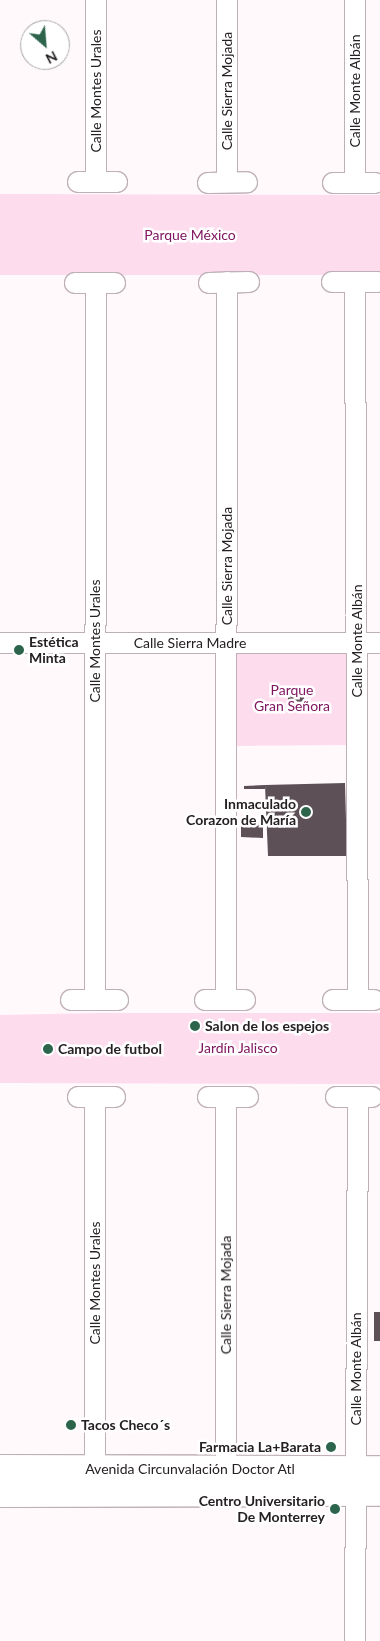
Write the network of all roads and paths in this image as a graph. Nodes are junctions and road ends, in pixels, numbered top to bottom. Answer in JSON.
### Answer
{"nodes":[{"id":1,"x":96,"y":0,"type":"edge"},
{"id":2,"x":227,"y":0,"type":"edge"},
{"id":3,"x":354,"y":0,"type":"edge"},
{"id":4,"x":117,"y":182,"type":"dead end"},
{"id":5,"x":247,"y":182,"type":"dead end"},
{"id":6,"x":333,"y":183,"type":"dead end"},
{"id":7,"x":249,"y":282,"type":"dead end"},
{"id":8,"x":332,"y":282,"type":"dead end"},
{"id":9,"x":356,"y":282,"type":"junction"},
{"id":10,"x":378,"y":282,"type":"dead end"},
{"id":11,"x":74,"y":283,"type":"dead end"},
{"id":12,"x":0,"y":643,"type":"edge"},
{"id":13,"x":95,"y":643,"type":"junction"},
{"id":14,"x":227,"y":643,"type":"junction"},
{"id":15,"x":357,"y":643,"type":"junction"},
{"id":16,"x":380,"y":643,"type":"edge"},
{"id":17,"x":71,"y":1000,"type":"dead end"},
{"id":18,"x":95,"y":1000,"type":"junction"},
{"id":19,"x":118,"y":1000,"type":"dead end"},
{"id":20,"x":205,"y":1000,"type":"dead end"},
{"id":21,"x":333,"y":1000,"type":"dead end"},
{"id":22,"x":115,"y":1097,"type":"dead end"},
{"id":23,"x":248,"y":1097,"type":"dead end"},
{"id":24,"x":336,"y":1097,"type":"dead end"},
{"id":25,"x":0,"y":1468,"type":"edge"},
{"id":26,"x":95,"y":1469,"type":"junction"},
{"id":27,"x":226,"y":1481,"type":"junction"},
{"id":28,"x":368,"y":1481,"type":"edge"},
{"id":29,"x":0,"y":1494,"type":"edge"},
{"id":30,"x":355,"y":1641,"type":"edge"}],
"edges":[{"from":1,"to":4,"type":"street","name":"Calle Montes Urales"},
{"from":2,"to":5,"type":"street","name":"Calle Sierra Mojada"},
{"from":3,"to":6,"type":"street","name":"Calle Monte Albán"},
{"from":7,"to":14,"type":"street","name":"Calle Sierra Mojada"},
{"from":8,"to":9,"type":"street"},
{"from":9,"to":10,"type":"street"},
{"from":9,"to":15,"type":"street","name":"Calle Monte Albán"},
{"from":11,"to":13,"type":"street","name":"Calle Montes Urales"},
{"from":12,"to":13,"type":"street","name":"Calle Sierra Madre"},
{"from":13,"to":14,"type":"street","name":"Calle Sierra Madre"},
{"from":13,"to":18,"type":"street","name":"Calle Montes Urales"},
{"from":14,"to":15,"type":"street","name":"Calle Sierra Madre"},
{"from":14,"to":20,"type":"street","name":"Calle Sierra Mojada"},
{"from":15,"to":16,"type":"street","name":"Calle Sierra Madre"},
{"from":15,"to":21,"type":"street","name":"Calle Monte Albán"},
{"from":17,"to":18,"type":"street"},
{"from":18,"to":19,"type":"street"},
{"from":22,"to":26,"type":"street","name":"Calle Montes Urales"},
{"from":23,"to":27,"type":"street","name":"Calle Sierra Mojada"},
{"from":24,"to":28,"type":"street","name":"Calle Monte Albán"},
{"from":25,"to":26,"type":"main road","name":"Avenida Circunvalación Doctor Atl"},
{"from":26,"to":27,"type":"main road","name":"Avenida Circunvalación Doctor Atl"},
{"from":27,"to":28,"type":"main road","name":"Avenida Circunvalación Doctor Atl"},
{"from":27,"to":29,"type":"main road","name":"Avenida Circunvalación Doctor Atl"},
{"from":28,"to":30,"type":"street","name":"Calle Monte Albán"}]}
